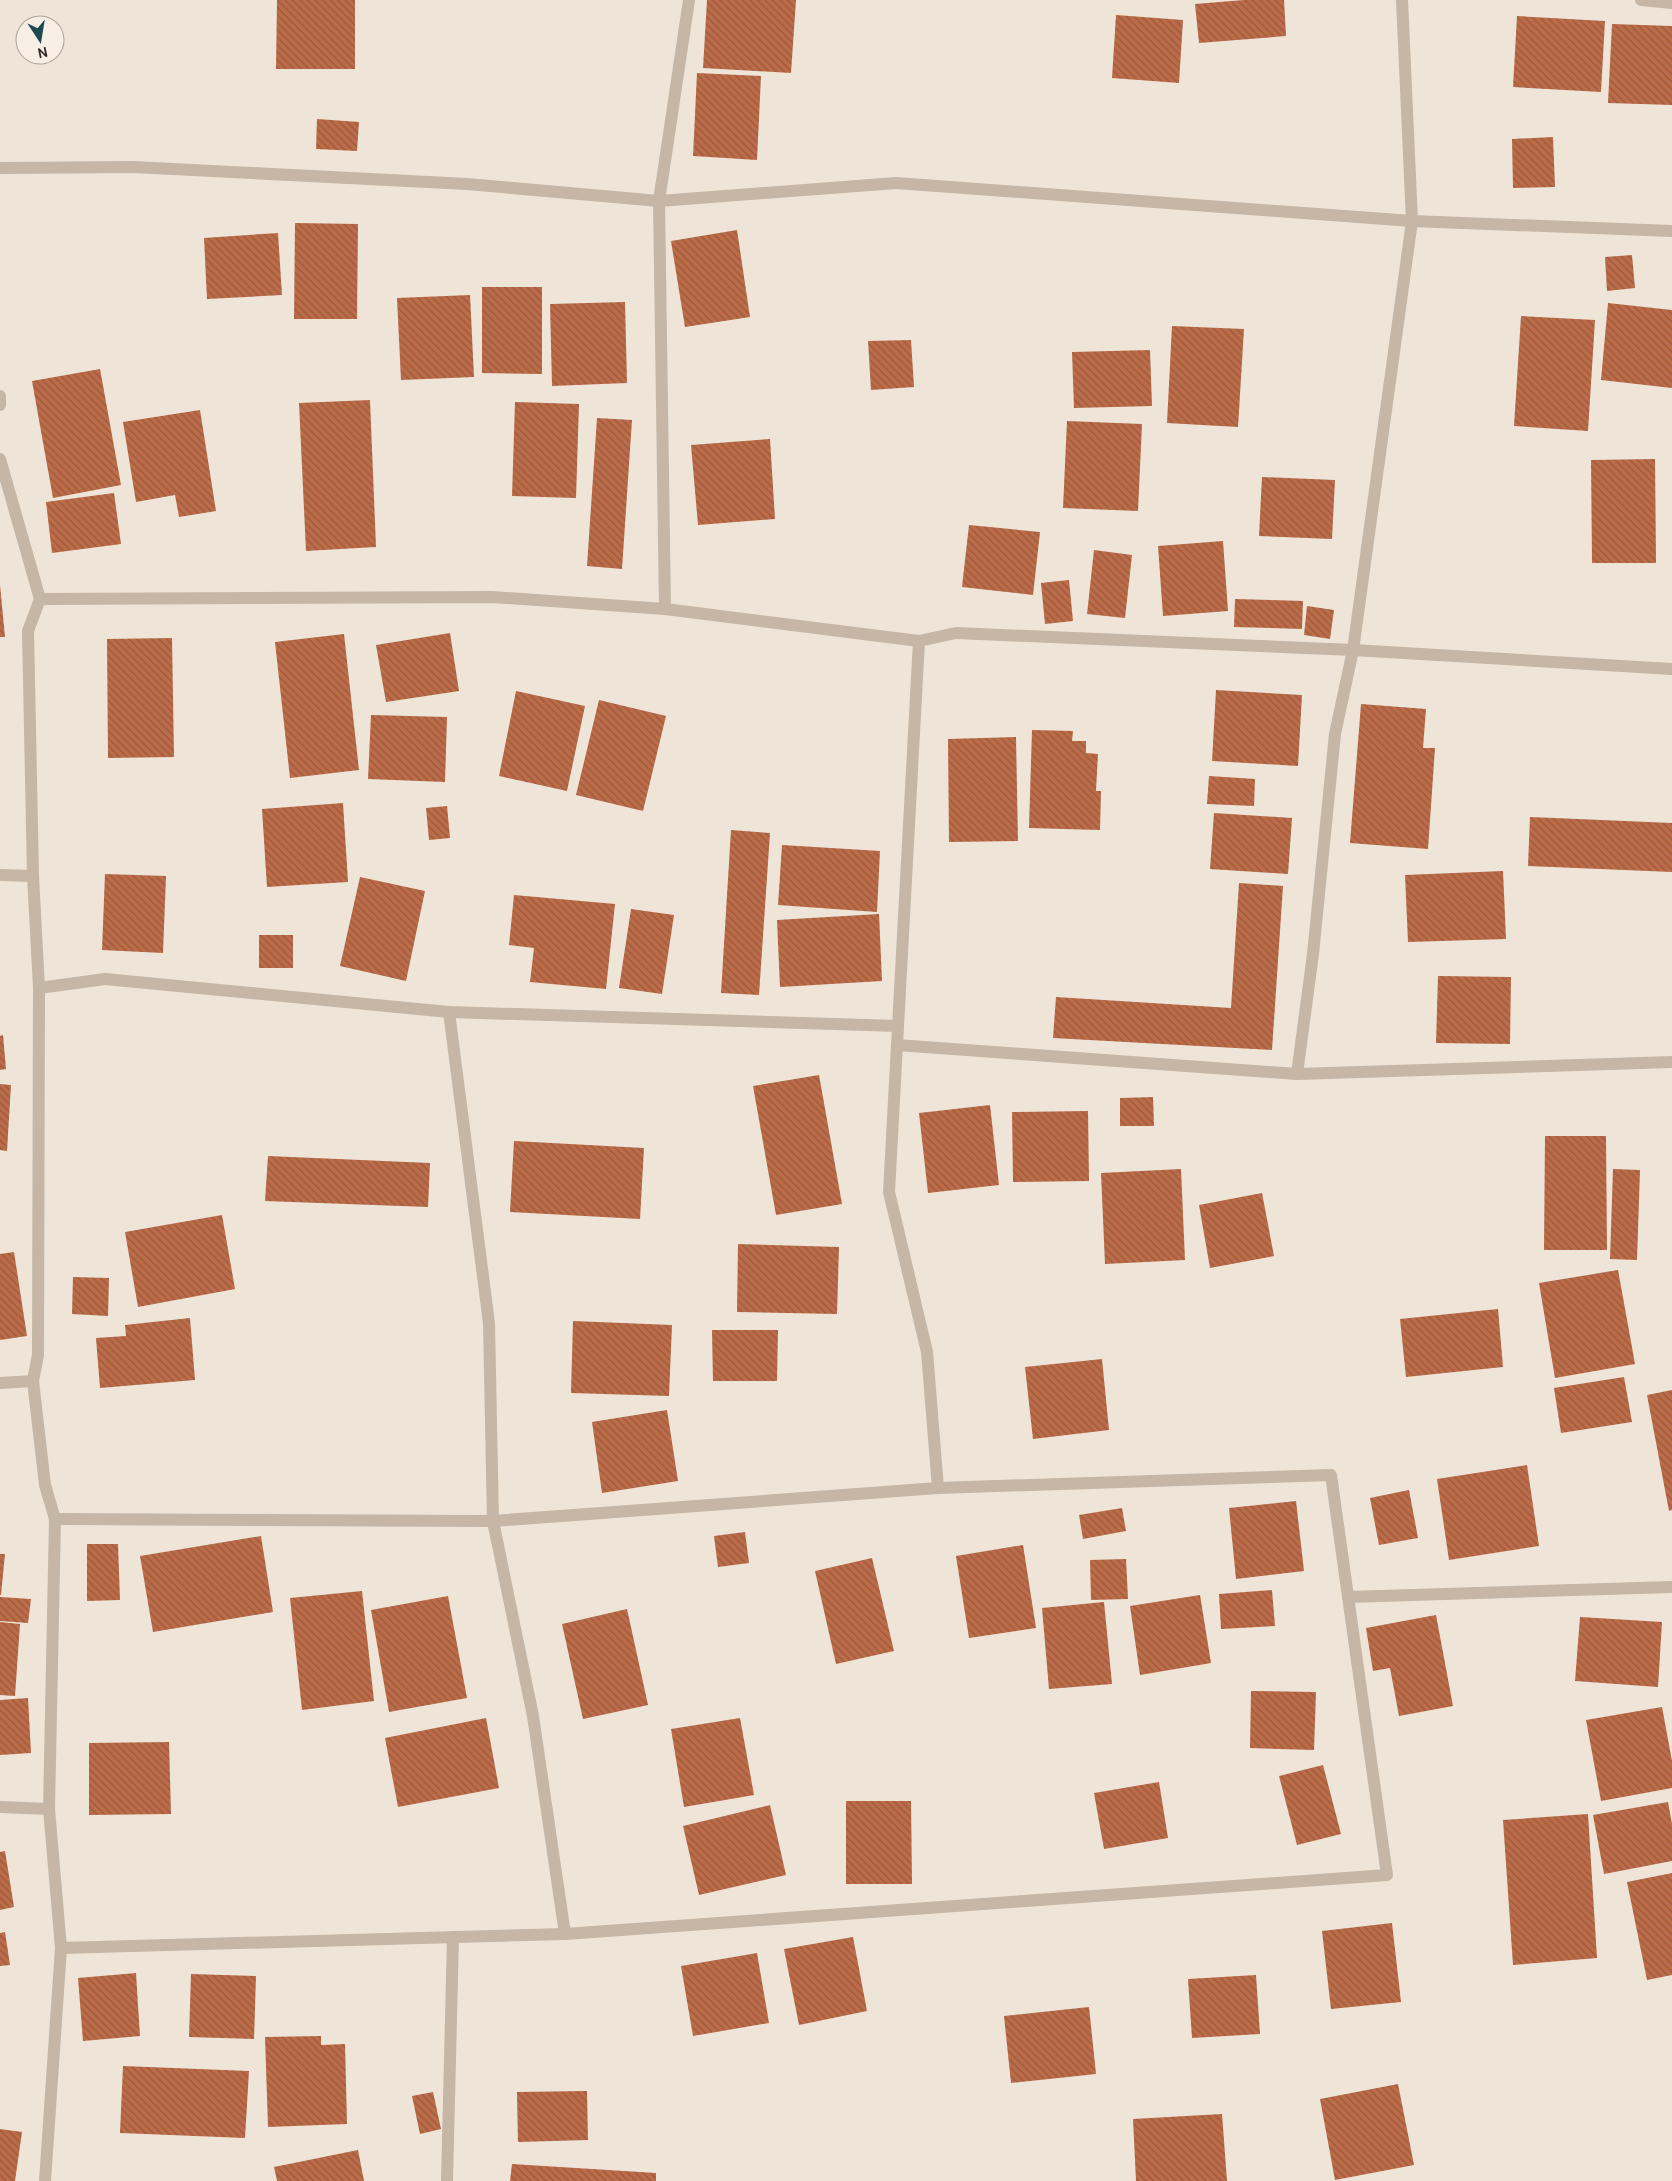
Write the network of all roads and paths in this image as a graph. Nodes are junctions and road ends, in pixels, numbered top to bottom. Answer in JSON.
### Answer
{"nodes":[{"id":1,"x":689,"y":0,"type":"edge"},
{"id":2,"x":1402,"y":0,"type":"edge"},
{"id":3,"x":1641,"y":0,"type":"edge"},
{"id":4,"x":1672,"y":4,"type":"edge"},
{"id":5,"x":0,"y":168,"type":"edge"},
{"id":6,"x":659,"y":201,"type":"junction"},
{"id":7,"x":1412,"y":221,"type":"junction"},
{"id":8,"x":1672,"y":231,"type":"edge"},
{"id":9,"x":0,"y":396,"type":"edge"},
{"id":10,"x":0,"y":405,"type":"edge"},
{"id":11,"x":0,"y":459,"type":"edge"},
{"id":12,"x":40,"y":599,"type":"junction"},
{"id":13,"x":665,"y":609,"type":"junction"},
{"id":14,"x":919,"y":641,"type":"junction"},
{"id":15,"x":1353,"y":650,"type":"junction"},
{"id":16,"x":1672,"y":668,"type":"edge"},
{"id":17,"x":0,"y":875,"type":"edge"},
{"id":18,"x":33,"y":876,"type":"junction"},
{"id":19,"x":39,"y":988,"type":"junction"},
{"id":20,"x":449,"y":1012,"type":"junction"},
{"id":21,"x":898,"y":1026,"type":"junction"},
{"id":22,"x":897,"y":1045,"type":"junction"},
{"id":23,"x":1672,"y":1062,"type":"edge"},
{"id":24,"x":1297,"y":1074,"type":"junction"},
{"id":25,"x":33,"y":1381,"type":"junction"},
{"id":26,"x":0,"y":1383,"type":"edge"},
{"id":27,"x":938,"y":1488,"type":"junction"},
{"id":28,"x":55,"y":1519,"type":"junction"},
{"id":29,"x":493,"y":1521,"type":"junction"},
{"id":30,"x":1672,"y":1587,"type":"edge"},
{"id":31,"x":1348,"y":1597,"type":"junction"},
{"id":32,"x":0,"y":1806,"type":"edge"},
{"id":33,"x":49,"y":1809,"type":"junction"},
{"id":34,"x":565,"y":1934,"type":"junction"},
{"id":35,"x":453,"y":1937,"type":"junction"},
{"id":36,"x":61,"y":1948,"type":"junction"},
{"id":37,"x":45,"y":2181,"type":"edge"},
{"id":38,"x":447,"y":2181,"type":"edge"}],
"edges":[{"from":1,"to":6,"type":"street"},
{"from":2,"to":7,"type":"street"},
{"from":3,"to":4,"type":"street"},
{"from":5,"to":6,"type":"street"},
{"from":6,"to":7,"type":"street"},
{"from":6,"to":13,"type":"street"},
{"from":7,"to":8,"type":"street"},
{"from":7,"to":15,"type":"street"},
{"from":9,"to":10,"type":"street"},
{"from":11,"to":12,"type":"street"},
{"from":12,"to":13,"type":"street"},
{"from":12,"to":18,"type":"street"},
{"from":13,"to":14,"type":"street"},
{"from":14,"to":15,"type":"street"},
{"from":14,"to":21,"type":"street"},
{"from":15,"to":16,"type":"street"},
{"from":15,"to":24,"type":"street"},
{"from":17,"to":18,"type":"street"},
{"from":18,"to":19,"type":"street"},
{"from":19,"to":20,"type":"street"},
{"from":19,"to":25,"type":"street"},
{"from":20,"to":21,"type":"street"},
{"from":20,"to":29,"type":"street"},
{"from":21,"to":22,"type":"street"},
{"from":22,"to":24,"type":"street"},
{"from":22,"to":27,"type":"street"},
{"from":23,"to":24,"type":"street"},
{"from":25,"to":26,"type":"street"},
{"from":25,"to":28,"type":"street"},
{"from":27,"to":29,"type":"street"},
{"from":27,"to":31,"type":"street"},
{"from":28,"to":29,"type":"street"},
{"from":28,"to":33,"type":"street"},
{"from":29,"to":34,"type":"street"},
{"from":30,"to":31,"type":"street"},
{"from":31,"to":34,"type":"street"},
{"from":32,"to":33,"type":"street"},
{"from":33,"to":36,"type":"street"},
{"from":34,"to":35,"type":"street"},
{"from":35,"to":36,"type":"street"},
{"from":35,"to":38,"type":"street"},
{"from":36,"to":37,"type":"street"}]}
